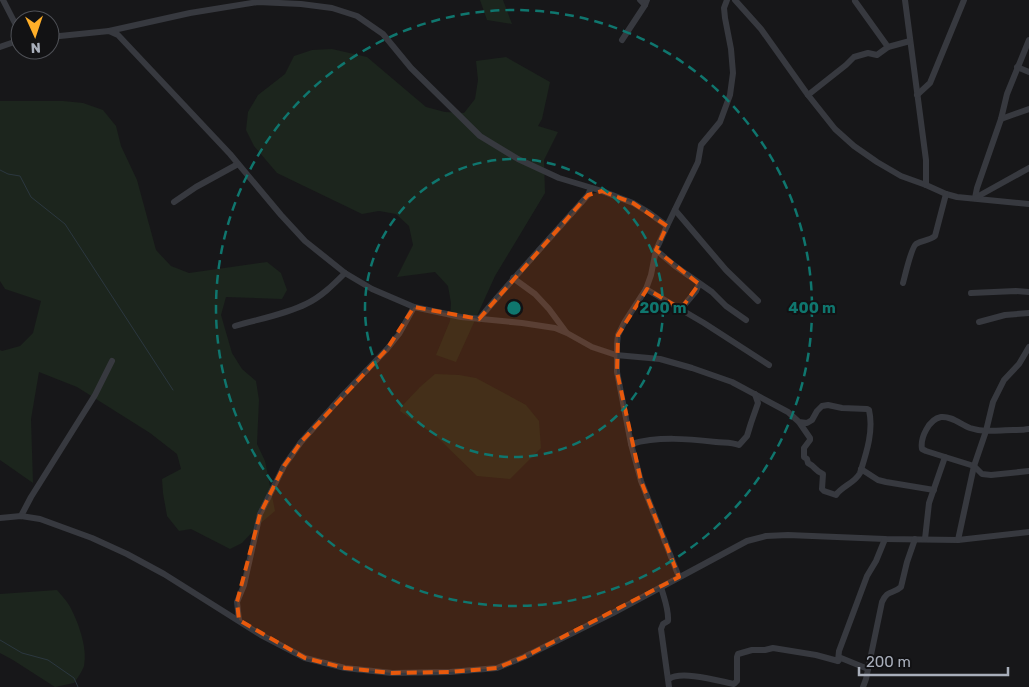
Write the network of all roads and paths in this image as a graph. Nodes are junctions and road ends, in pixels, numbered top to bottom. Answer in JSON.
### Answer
{"nodes":[{"id":1,"x":3,"y":0,"type":"edge"},
{"id":2,"x":728,"y":0,"type":"edge"},
{"id":3,"x":735,"y":0,"type":"edge"},
{"id":4,"x":905,"y":0,"type":"edge"},
{"id":5,"x":964,"y":0,"type":"edge"},
{"id":6,"x":854,"y":1,"type":"dead end"},
{"id":7,"x":644,"y":2,"type":"edge"},
{"id":8,"x":10,"y":14,"type":"edge"},
{"id":9,"x":110,"y":30,"type":"junction"},
{"id":10,"x":60,"y":36,"type":"edge"},
{"id":11,"x":622,"y":40,"type":"dead end"},
{"id":12,"x":1029,"y":40,"type":"edge"},
{"id":13,"x":910,"y":41,"type":"junction"},
{"id":14,"x":888,"y":47,"type":"junction"},
{"id":15,"x":1017,"y":68,"type":"junction"},
{"id":16,"x":1029,"y":72,"type":"edge"},
{"id":17,"x":808,"y":95,"type":"junction"},
{"id":18,"x":917,"y":95,"type":"junction"},
{"id":19,"x":1029,"y":109,"type":"edge"},
{"id":20,"x":1001,"y":119,"type":"junction"},
{"id":21,"x":238,"y":164,"type":"junction"},
{"id":22,"x":1029,"y":168,"type":"edge"},
{"id":23,"x":926,"y":185,"type":"junction"},
{"id":24,"x":589,"y":192,"type":"junction"},
{"id":25,"x":946,"y":194,"type":"junction"},
{"id":26,"x":975,"y":198,"type":"junction"},
{"id":27,"x":174,"y":202,"type":"dead end"},
{"id":28,"x":1029,"y":204,"type":"edge"},
{"id":29,"x":675,"y":210,"type":"junction"},
{"id":30,"x":667,"y":226,"type":"junction"},
{"id":31,"x":656,"y":250,"type":"junction"},
{"id":32,"x":345,"y":273,"type":"junction"},
{"id":33,"x":513,"y":278,"type":"junction"},
{"id":34,"x":699,"y":284,"type":"junction"},
{"id":35,"x":902,"y":284,"type":"dead end"},
{"id":36,"x":646,"y":288,"type":"junction"},
{"id":37,"x":1029,"y":292,"type":"edge"},
{"id":38,"x":971,"y":293,"type":"dead end"},
{"id":39,"x":758,"y":302,"type":"dead end"},
{"id":40,"x":414,"y":307,"type":"junction"},
{"id":41,"x":681,"y":309,"type":"junction"},
{"id":42,"x":1029,"y":313,"type":"edge"},
{"id":43,"x":479,"y":319,"type":"junction"},
{"id":44,"x":746,"y":320,"type":"dead end"},
{"id":45,"x":979,"y":322,"type":"dead end"},
{"id":46,"x":235,"y":326,"type":"dead end"},
{"id":47,"x":567,"y":333,"type":"junction"},
{"id":48,"x":1029,"y":347,"type":"edge"},
{"id":49,"x":616,"y":355,"type":"junction"},
{"id":50,"x":112,"y":361,"type":"dead end"},
{"id":51,"x":769,"y":365,"type":"dead end"},
{"id":52,"x":755,"y":394,"type":"junction"},
{"id":53,"x":799,"y":422,"type":"junction"},
{"id":54,"x":1029,"y":429,"type":"edge"},
{"id":55,"x":986,"y":431,"type":"junction"},
{"id":56,"x":631,"y":444,"type":"junction"},
{"id":57,"x":945,"y":457,"type":"junction"},
{"id":58,"x":974,"y":466,"type":"junction"},
{"id":59,"x":861,"y":469,"type":"junction"},
{"id":60,"x":1029,"y":471,"type":"edge"},
{"id":61,"x":934,"y":490,"type":"junction"},
{"id":62,"x":22,"y":516,"type":"junction"},
{"id":63,"x":0,"y":518,"type":"edge"},
{"id":64,"x":1029,"y":532,"type":"edge"},
{"id":65,"x":885,"y":539,"type":"junction"},
{"id":66,"x":915,"y":539,"type":"junction"},
{"id":67,"x":925,"y":540,"type":"junction"},
{"id":68,"x":958,"y":540,"type":"junction"},
{"id":69,"x":680,"y":577,"type":"junction"},
{"id":70,"x":661,"y":587,"type":"junction"},
{"id":71,"x":239,"y":620,"type":"junction"},
{"id":72,"x":838,"y":661,"type":"junction"},
{"id":73,"x":868,"y":669,"type":"junction"},
{"id":74,"x":669,"y":679,"type":"junction"},
{"id":75,"x":669,"y":687,"type":"edge"},
{"id":76,"x":862,"y":687,"type":"edge"}],
"edges":[{"from":1,"to":8,"type":"street"},
{"from":2,"to":29,"type":"street"},
{"from":3,"to":17,"type":"street"},
{"from":4,"to":13,"type":"street"},
{"from":5,"to":18,"type":"street"},
{"from":6,"to":14,"type":"street"},
{"from":7,"to":11,"type":"street"},
{"from":9,"to":10,"type":"street"},
{"from":9,"to":21,"type":"street"},
{"from":9,"to":24,"type":"street"},
{"from":12,"to":15,"type":"street"},
{"from":13,"to":14,"type":"street"},
{"from":13,"to":18,"type":"street"},
{"from":14,"to":17,"type":"street"},
{"from":15,"to":16,"type":"street"},
{"from":15,"to":20,"type":"street"},
{"from":17,"to":23,"type":"street"},
{"from":18,"to":23,"type":"street"},
{"from":19,"to":20,"type":"street"},
{"from":20,"to":26,"type":"street"},
{"from":21,"to":27,"type":"street"},
{"from":21,"to":32,"type":"street"},
{"from":22,"to":26,"type":"street"},
{"from":23,"to":25,"type":"street"},
{"from":24,"to":30,"type":"street"},
{"from":24,"to":33,"type":"street"},
{"from":25,"to":26,"type":"street"},
{"from":25,"to":35,"type":"street"},
{"from":26,"to":28,"type":"street"},
{"from":29,"to":30,"type":"street"},
{"from":29,"to":39,"type":"street"},
{"from":30,"to":31,"type":"street"},
{"from":31,"to":34,"type":"street"},
{"from":31,"to":36,"type":"street"},
{"from":32,"to":40,"type":"street"},
{"from":32,"to":46,"type":"street"},
{"from":33,"to":43,"type":"street"},
{"from":33,"to":47,"type":"street"},
{"from":34,"to":41,"type":"street"},
{"from":34,"to":44,"type":"street"},
{"from":36,"to":41,"type":"street"},
{"from":36,"to":49,"type":"street"},
{"from":37,"to":38,"type":"street"},
{"from":40,"to":43,"type":"street"},
{"from":40,"to":71,"type":"street"},
{"from":41,"to":51,"type":"street"},
{"from":42,"to":45,"type":"street"},
{"from":43,"to":47,"type":"street"},
{"from":47,"to":49,"type":"street"},
{"from":48,"to":55,"type":"street"},
{"from":49,"to":52,"type":"street"},
{"from":49,"to":56,"type":"street"},
{"from":50,"to":62,"type":"street"},
{"from":52,"to":53,"type":"street"},
{"from":52,"to":56,"type":"street"},
{"from":53,"to":59,"type":"street"},
{"from":53,"to":59,"type":"street"},
{"from":54,"to":55,"type":"street"},
{"from":55,"to":57,"type":"street"},
{"from":55,"to":58,"type":"street"},
{"from":56,"to":69,"type":"street"},
{"from":57,"to":58,"type":"street"},
{"from":57,"to":61,"type":"street"},
{"from":58,"to":60,"type":"street"},
{"from":58,"to":68,"type":"street"},
{"from":59,"to":61,"type":"street"},
{"from":61,"to":67,"type":"street"},
{"from":62,"to":63,"type":"street"},
{"from":62,"to":71,"type":"street"},
{"from":64,"to":68,"type":"street"},
{"from":65,"to":66,"type":"street"},
{"from":65,"to":69,"type":"street"},
{"from":65,"to":72,"type":"street"},
{"from":66,"to":67,"type":"street"},
{"from":66,"to":73,"type":"street"},
{"from":67,"to":68,"type":"street"},
{"from":69,"to":70,"type":"street"},
{"from":70,"to":71,"type":"street"},
{"from":70,"to":74,"type":"street"},
{"from":72,"to":73,"type":"street"},
{"from":72,"to":74,"type":"street"},
{"from":73,"to":76,"type":"street"},
{"from":74,"to":75,"type":"street"}]}
